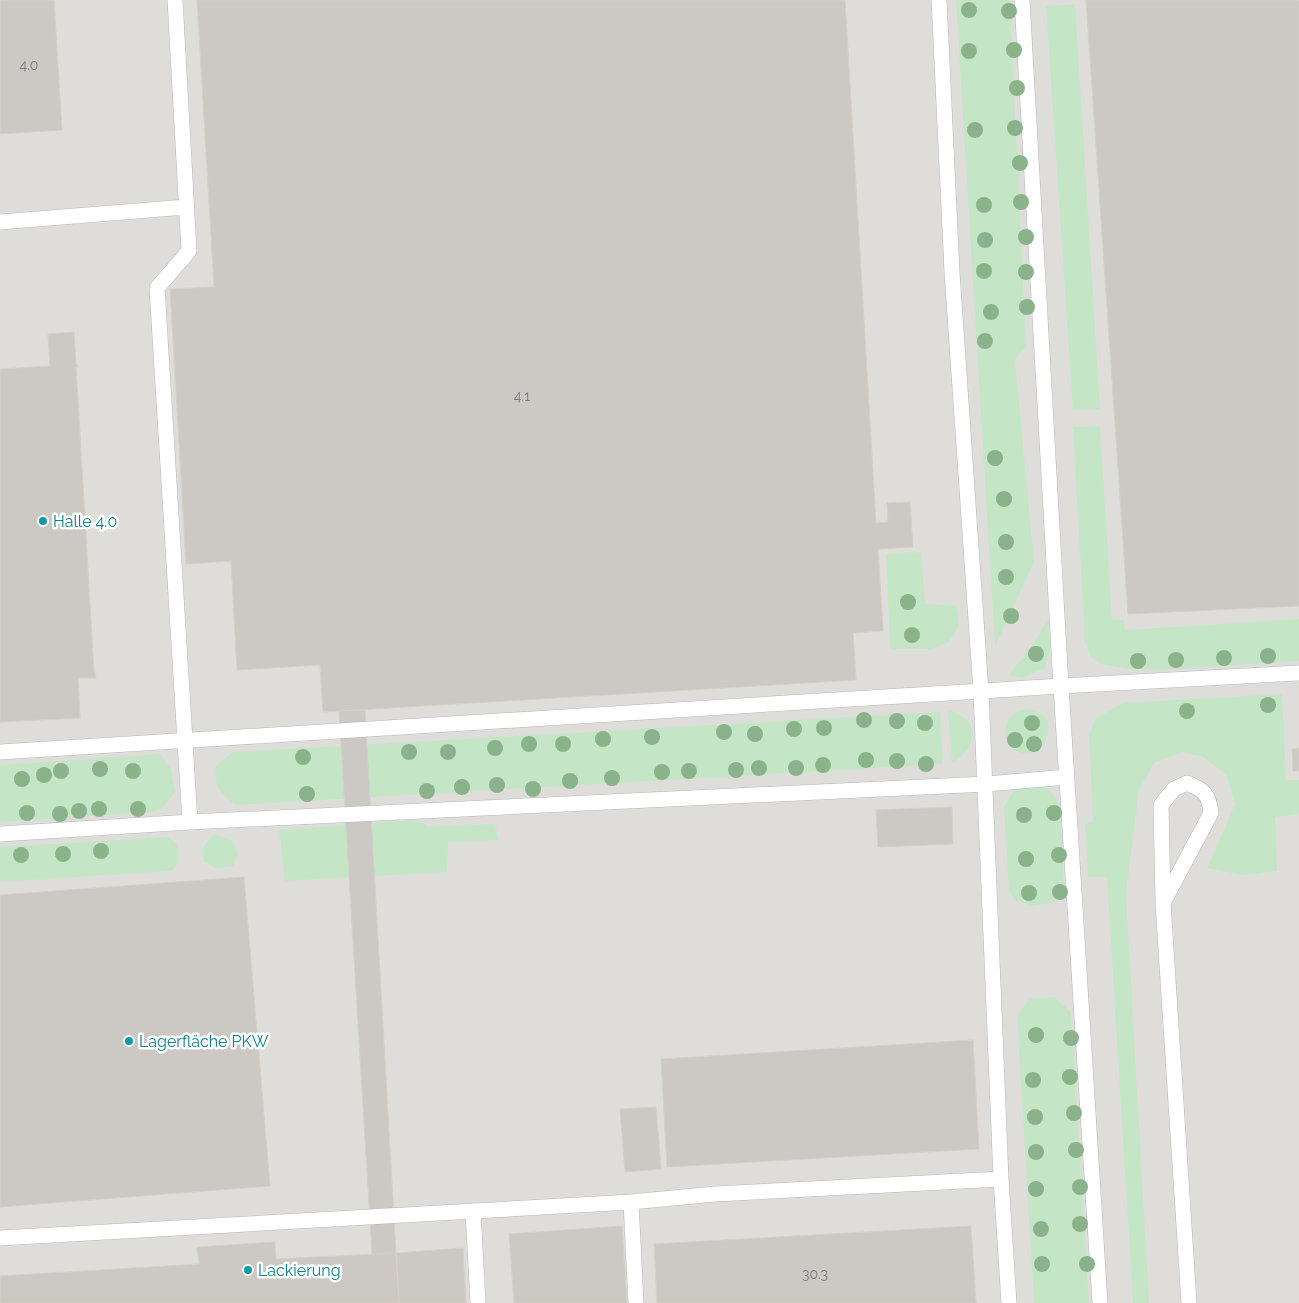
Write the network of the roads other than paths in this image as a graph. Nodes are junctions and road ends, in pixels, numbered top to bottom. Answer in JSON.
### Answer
{"nodes":[{"id":1,"x":175,"y":0,"type":"edge"},
{"id":2,"x":939,"y":0,"type":"edge"},
{"id":3,"x":1022,"y":0,"type":"edge"},
{"id":4,"x":186,"y":207,"type":"junction"},
{"id":5,"x":0,"y":222,"type":"edge"},
{"id":6,"x":1299,"y":673,"type":"edge"},
{"id":7,"x":1061,"y":686,"type":"junction"},
{"id":8,"x":982,"y":692,"type":"junction"},
{"id":9,"x":185,"y":740,"type":"junction"},
{"id":10,"x":0,"y":752,"type":"edge"},
{"id":11,"x":1067,"y":777,"type":"junction"},
{"id":12,"x":986,"y":784,"type":"junction"},
{"id":13,"x":190,"y":822,"type":"junction"},
{"id":14,"x":0,"y":834,"type":"edge"},
{"id":15,"x":1163,"y":903,"type":"junction"},
{"id":16,"x":1001,"y":1179,"type":"junction"},
{"id":17,"x":631,"y":1202,"type":"junction"},
{"id":18,"x":473,"y":1211,"type":"junction"},
{"id":19,"x":0,"y":1238,"type":"edge"},
{"id":20,"x":478,"y":1303,"type":"edge"},
{"id":21,"x":636,"y":1303,"type":"edge"},
{"id":22,"x":1009,"y":1303,"type":"edge"},
{"id":23,"x":1100,"y":1303,"type":"edge"},
{"id":24,"x":1190,"y":1303,"type":"edge"}],
"edges":[{"from":1,"to":4,"type":"lane"},
{"from":2,"to":8,"type":"lane"},
{"from":3,"to":7,"type":"lane"},
{"from":4,"to":5,"type":"lane"},
{"from":4,"to":9,"type":"lane"},
{"from":6,"to":7,"type":"lane"},
{"from":7,"to":8,"type":"lane"},
{"from":7,"to":11,"type":"lane"},
{"from":8,"to":9,"type":"lane"},
{"from":8,"to":12,"type":"lane"},
{"from":9,"to":10,"type":"lane"},
{"from":9,"to":13,"type":"lane"},
{"from":11,"to":12,"type":"lane"},
{"from":11,"to":23,"type":"lane"},
{"from":12,"to":13,"type":"lane"},
{"from":12,"to":16,"type":"lane"},
{"from":13,"to":14,"type":"lane"},
{"from":15,"to":15,"type":"lane"},
{"from":15,"to":24,"type":"lane"},
{"from":16,"to":17,"type":"lane"},
{"from":16,"to":22,"type":"lane"},
{"from":17,"to":18,"type":"lane"},
{"from":17,"to":21,"type":"lane"},
{"from":18,"to":19,"type":"lane"},
{"from":18,"to":20,"type":"lane"}]}
